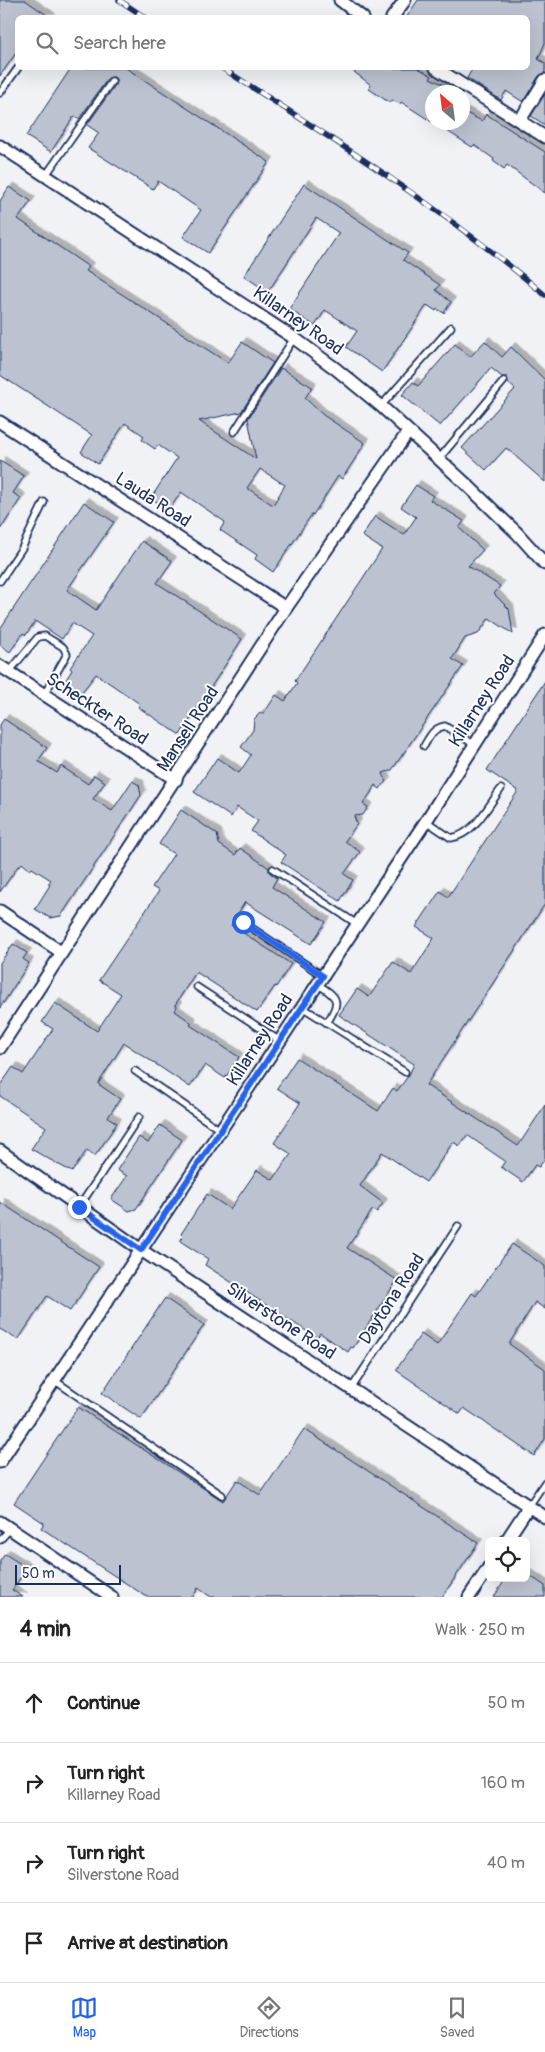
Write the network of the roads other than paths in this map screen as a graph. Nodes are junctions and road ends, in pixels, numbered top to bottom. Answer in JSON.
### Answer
{"nodes":[{"id":1,"x":340,"y":0,"type":"edge"},
{"id":2,"x":405,"y":0,"type":"edge"},
{"id":3,"x":359,"y":15,"type":"edge"},
{"id":4,"x":394,"y":15,"type":"edge"},
{"id":5,"x":17,"y":70,"type":"edge"},
{"id":6,"x":453,"y":72,"type":"edge"},
{"id":7,"x":545,"y":80,"type":"edge"},
{"id":8,"x":112,"y":82,"type":"dead end"},
{"id":9,"x":0,"y":93,"type":"edge"},
{"id":10,"x":520,"y":120,"type":"junction"},
{"id":11,"x":545,"y":137,"type":"edge"},
{"id":12,"x":0,"y":146,"type":"edge"},
{"id":13,"x":46,"y":175,"type":"junction"},
{"id":14,"x":450,"y":327,"type":"dead end"},
{"id":15,"x":294,"y":338,"type":"junction"},
{"id":16,"x":504,"y":381,"type":"dead end"},
{"id":17,"x":381,"y":406,"type":"junction"},
{"id":18,"x":0,"y":422,"type":"edge"},
{"id":19,"x":234,"y":432,"type":"dead end"},
{"id":20,"x":408,"y":432,"type":"junction"},
{"id":21,"x":438,"y":460,"type":"junction"},
{"id":22,"x":44,"y":502,"type":"dead end"},
{"id":23,"x":545,"y":564,"type":"edge"},
{"id":24,"x":0,"y":580,"type":"edge"},
{"id":25,"x":286,"y":608,"type":"junction"},
{"id":26,"x":545,"y":635,"type":"edge"},
{"id":27,"x":4,"y":669,"type":"edge"},
{"id":28,"x":44,"y":695,"type":"junction"},
{"id":29,"x":475,"y":745,"type":"junction"},
{"id":30,"x":424,"y":746,"type":"dead end"},
{"id":31,"x":176,"y":780,"type":"junction"},
{"id":32,"x":501,"y":788,"type":"dead end"},
{"id":33,"x":426,"y":821,"type":"junction"},
{"id":34,"x":273,"y":869,"type":"dead end"},
{"id":35,"x":0,"y":911,"type":"edge"},
{"id":36,"x":243,"y":922,"type":"dead end"},
{"id":37,"x":357,"y":924,"type":"junction"},
{"id":38,"x":61,"y":952,"type":"junction"},
{"id":39,"x":320,"y":980,"type":"junction"},
{"id":40,"x":197,"y":987,"type":"dead end"},
{"id":41,"x":302,"y":1007,"type":"junction"},
{"id":42,"x":327,"y":1024,"type":"junction"},
{"id":43,"x":280,"y":1041,"type":"junction"},
{"id":44,"x":0,"y":1048,"type":"edge"},
{"id":45,"x":135,"y":1070,"type":"dead end"},
{"id":46,"x":405,"y":1072,"type":"dead end"},
{"id":47,"x":139,"y":1116,"type":"dead end"},
{"id":48,"x":220,"y":1130,"type":"junction"},
{"id":49,"x":0,"y":1151,"type":"edge"},
{"id":50,"x":79,"y":1207,"type":"junction"},
{"id":51,"x":458,"y":1226,"type":"dead end"},
{"id":52,"x":141,"y":1250,"type":"junction"},
{"id":53,"x":54,"y":1380,"type":"junction"},
{"id":54,"x":351,"y":1389,"type":"junction"},
{"id":55,"x":0,"y":1462,"type":"edge"},
{"id":56,"x":545,"y":1482,"type":"edge"},
{"id":57,"x":222,"y":1495,"type":"dead end"},
{"id":58,"x":529,"y":1506,"type":"junction"},
{"id":59,"x":545,"y":1517,"type":"edge"},
{"id":60,"x":5,"y":1526,"type":"edge"},
{"id":61,"x":509,"y":1537,"type":"edge"},
{"id":62,"x":0,"y":1540,"type":"edge"},
{"id":63,"x":485,"y":1573,"type":"edge"},
{"id":64,"x":112,"y":1597,"type":"edge"},
{"id":65,"x":469,"y":1597,"type":"edge"}],
"edges":[{"from":1,"to":3,"type":"street"},
{"from":2,"to":4,"type":"street"},
{"from":5,"to":9,"type":"lane"},
{"from":6,"to":10,"type":"street"},
{"from":7,"to":10,"type":"street"},
{"from":8,"to":13,"type":"lane"},
{"from":10,"to":11,"type":"street"},
{"from":12,"to":13,"type":"street","name":"Killarney Road"},
{"from":13,"to":15,"type":"street","name":"Killarney Road"},
{"from":14,"to":17,"type":"lane"},
{"from":15,"to":17,"type":"street","name":"Killarney Road"},
{"from":15,"to":19,"type":"lane"},
{"from":16,"to":21,"type":"lane"},
{"from":17,"to":20,"type":"street","name":"Killarney Road"},
{"from":18,"to":25,"type":"street","name":"Lauda Road"},
{"from":20,"to":21,"type":"street","name":"Killarney Road"},
{"from":20,"to":25,"type":"street","name":"Mansell Road"},
{"from":21,"to":23,"type":"street","name":"Killarney Road"},
{"from":22,"to":24,"type":"lane"},
{"from":25,"to":31,"type":"street","name":"Mansell Road"},
{"from":26,"to":29,"type":"street","name":"Killarney Road"},
{"from":27,"to":28,"type":"street","name":"Scheckter Road"},
{"from":27,"to":28,"type":"lane"},
{"from":28,"to":31,"type":"street","name":"Scheckter Road"},
{"from":29,"to":30,"type":"lane"},
{"from":29,"to":33,"type":"street","name":"Killarney Road"},
{"from":31,"to":38,"type":"street","name":"Mansell Road"},
{"from":32,"to":33,"type":"lane"},
{"from":33,"to":37,"type":"street","name":"Killarney Road"},
{"from":34,"to":37,"type":"lane"},
{"from":35,"to":38,"type":"street"},
{"from":36,"to":39,"type":"lane"},
{"from":37,"to":39,"type":"street","name":"Killarney Road"},
{"from":38,"to":44,"type":"street","name":"Mansell Road"},
{"from":39,"to":41,"type":"street","name":"Killarney Road"},
{"from":39,"to":42,"type":"lane"},
{"from":40,"to":43,"type":"lane"},
{"from":41,"to":42,"type":"lane"},
{"from":41,"to":43,"type":"street","name":"Killarney Road"},
{"from":42,"to":46,"type":"lane"},
{"from":43,"to":48,"type":"street","name":"Killarney Road"},
{"from":45,"to":48,"type":"lane"},
{"from":47,"to":50,"type":"lane"},
{"from":48,"to":52,"type":"street","name":"Killarney Road"},
{"from":49,"to":50,"type":"street","name":"Silverstone Road"},
{"from":50,"to":52,"type":"street","name":"Silverstone Road"},
{"from":51,"to":54,"type":"lane","name":"Daytona Road"},
{"from":52,"to":53,"type":"street","name":"Killarney Road"},
{"from":52,"to":54,"type":"street","name":"Silverstone Road"},
{"from":53,"to":55,"type":"street","name":"Killarney Road"},
{"from":53,"to":57,"type":"lane"},
{"from":54,"to":58,"type":"street","name":"Silverstone Road"},
{"from":56,"to":58,"type":"lane"},
{"from":58,"to":59,"type":"street","name":"Silverstone Road"},
{"from":58,"to":61,"type":"street"},
{"from":60,"to":62,"type":"lane"},
{"from":60,"to":64,"type":"street"},
{"from":63,"to":65,"type":"street"}]}
